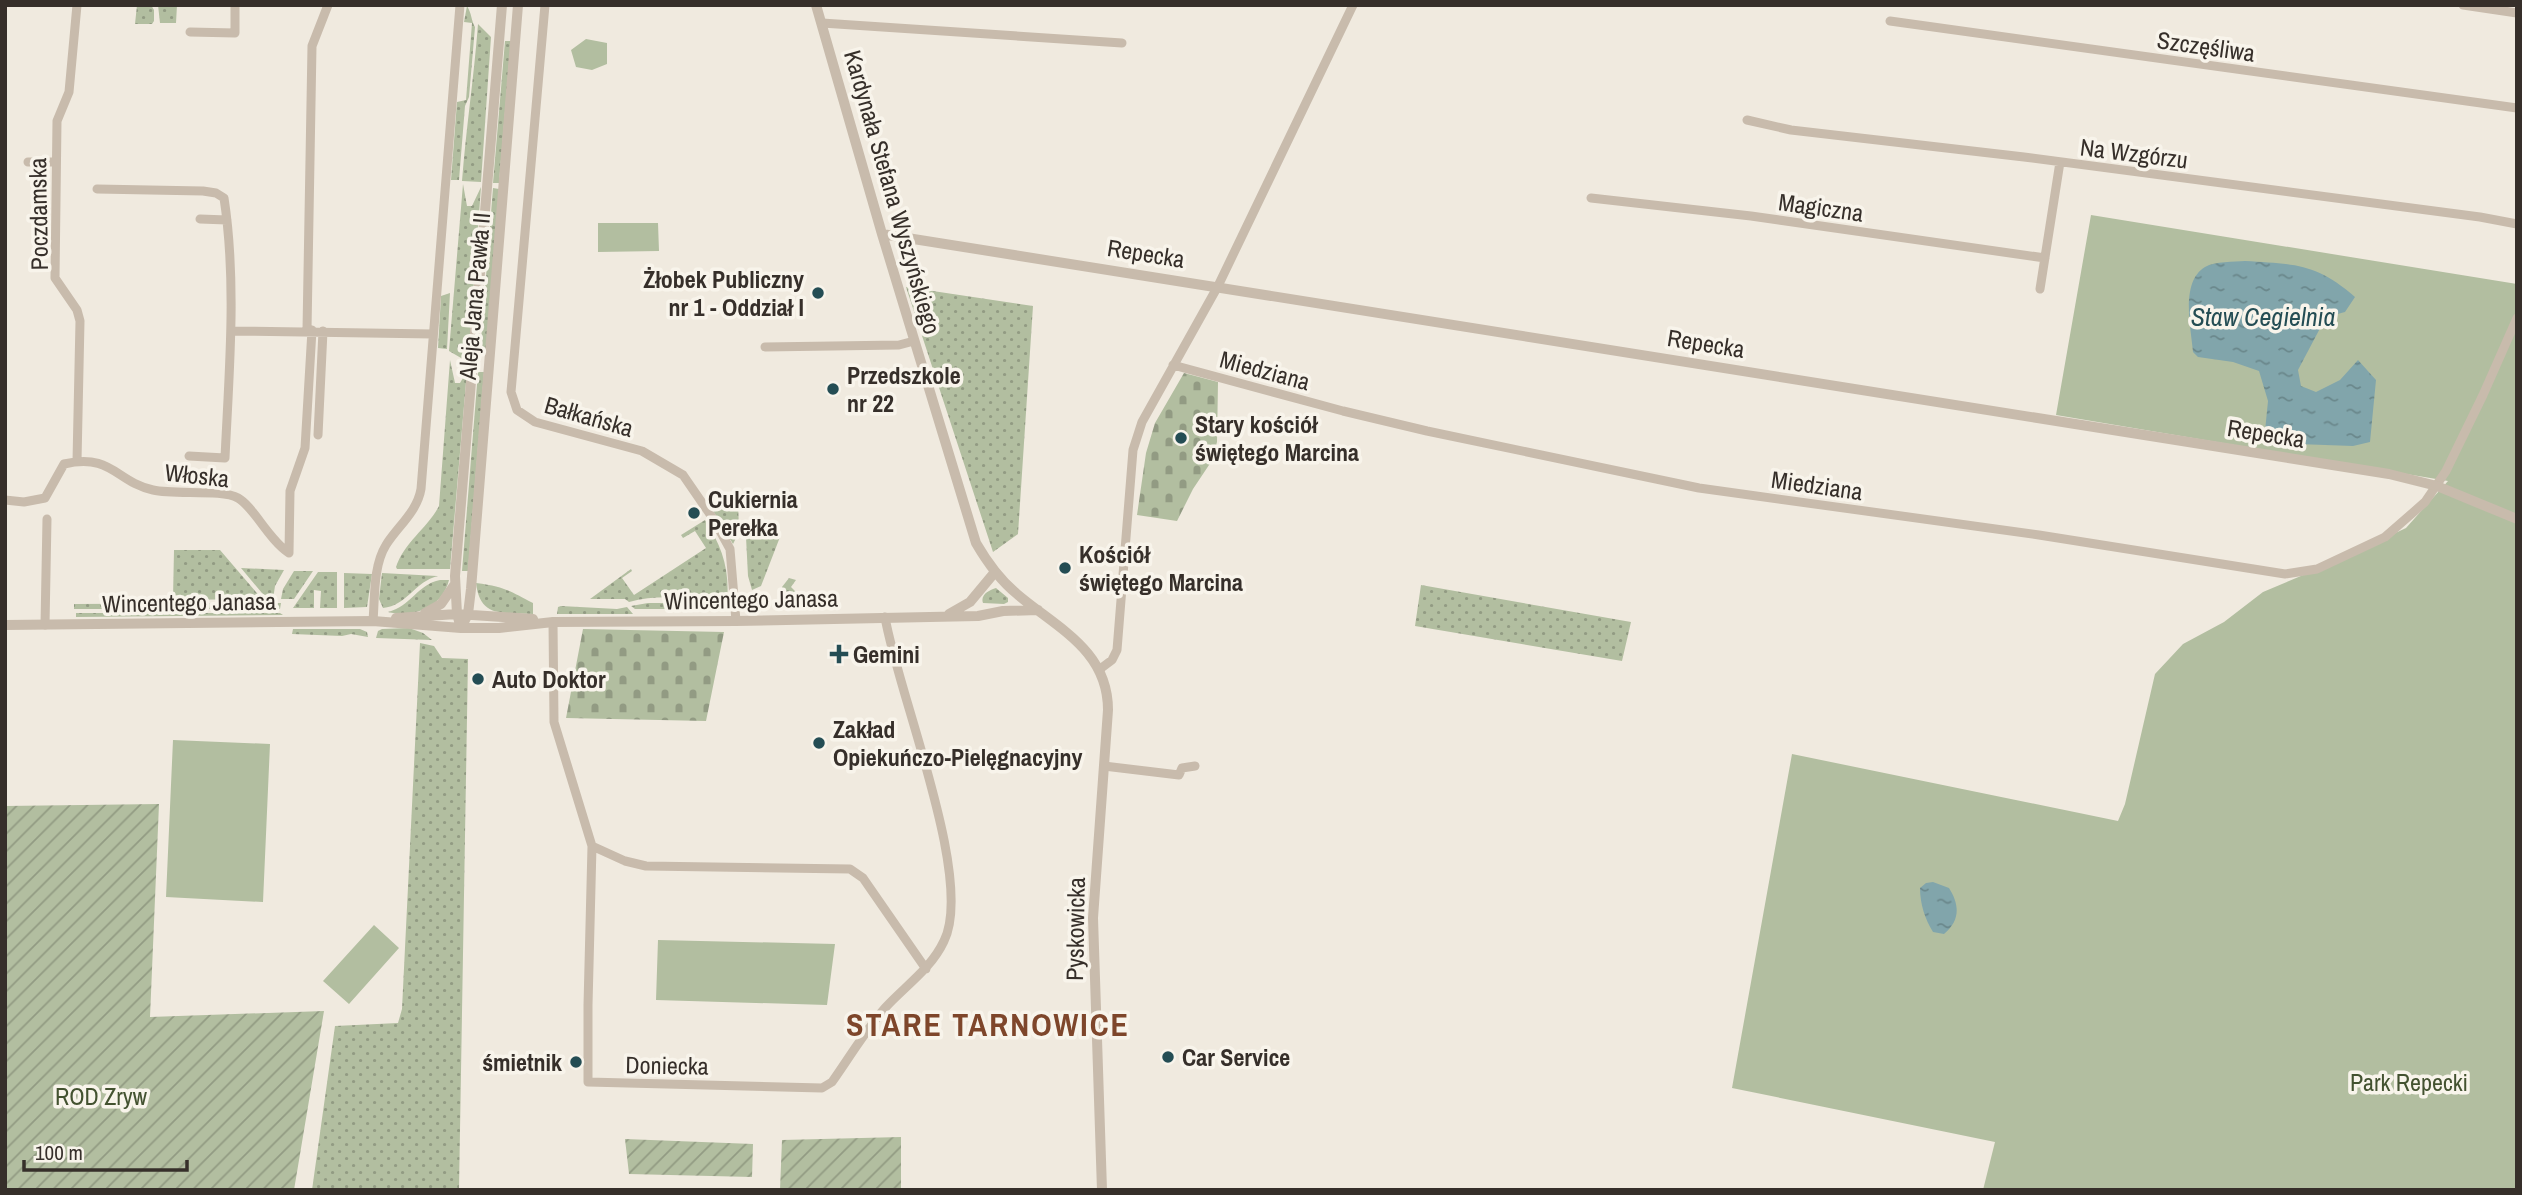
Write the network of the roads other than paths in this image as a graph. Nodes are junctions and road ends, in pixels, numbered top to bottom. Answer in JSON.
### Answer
{"nodes":[{"id":1,"x":77,"y":5,"type":"edge"},
{"id":2,"x":235,"y":5,"type":"edge"},
{"id":3,"x":460,"y":5,"type":"edge"},
{"id":4,"x":502,"y":5,"type":"edge"},
{"id":5,"x":518,"y":5,"type":"edge"},
{"id":6,"x":545,"y":5,"type":"edge"},
{"id":7,"x":817,"y":5,"type":"edge"},
{"id":8,"x":1353,"y":5,"type":"edge"},
{"id":9,"x":2463,"y":5,"type":"edge"},
{"id":10,"x":327,"y":9,"type":"edge"},
{"id":11,"x":2517,"y":13,"type":"edge"},
{"id":12,"x":1890,"y":22,"type":"dead end"},
{"id":13,"x":822,"y":23,"type":"junction"},
{"id":14,"x":190,"y":32,"type":"dead end"},
{"id":15,"x":1122,"y":43,"type":"dead end"},
{"id":16,"x":2517,"y":108,"type":"edge"},
{"id":17,"x":1747,"y":120,"type":"dead end"},
{"id":18,"x":28,"y":162,"type":"dead end"},
{"id":19,"x":56,"y":162,"type":"junction"},
{"id":20,"x":2060,"y":162,"type":"junction"},
{"id":21,"x":97,"y":189,"type":"dead end"},
{"id":22,"x":1591,"y":198,"type":"dead end"},
{"id":23,"x":200,"y":219,"type":"dead end"},
{"id":24,"x":227,"y":220,"type":"junction"},
{"id":25,"x":2517,"y":224,"type":"edge"},
{"id":26,"x":882,"y":234,"type":"junction"},
{"id":27,"x":2045,"y":258,"type":"junction"},
{"id":28,"x":1218,"y":286,"type":"junction"},
{"id":29,"x":2040,"y":289,"type":"dead end"},
{"id":30,"x":2517,"y":318,"type":"edge"},
{"id":31,"x":309,"y":330,"type":"junction"},
{"id":32,"x":231,"y":331,"type":"junction"},
{"id":33,"x":323,"y":331,"type":"junction"},
{"id":34,"x":433,"y":334,"type":"junction"},
{"id":35,"x":914,"y":341,"type":"junction"},
{"id":36,"x":765,"y":347,"type":"dead end"},
{"id":37,"x":1173,"y":365,"type":"junction"},
{"id":38,"x":318,"y":435,"type":"dead end"},
{"id":39,"x":189,"y":456,"type":"dead end"},
{"id":40,"x":77,"y":461,"type":"junction"},
{"id":41,"x":2437,"y":486,"type":"junction"},
{"id":42,"x":5,"y":500,"type":"edge"},
{"id":43,"x":47,"y":519,"type":"dead end"},
{"id":44,"x":2517,"y":519,"type":"edge"},
{"id":45,"x":995,"y":572,"type":"junction"},
{"id":46,"x":455,"y":584,"type":"junction"},
{"id":47,"x":471,"y":589,"type":"junction"},
{"id":48,"x":1016,"y":593,"type":"junction"},
{"id":49,"x":1038,"y":610,"type":"junction"},
{"id":50,"x":1003,"y":611,"type":"junction"},
{"id":51,"x":463,"y":614,"type":"junction"},
{"id":52,"x":422,"y":615,"type":"junction"},
{"id":53,"x":491,"y":615,"type":"junction"},
{"id":54,"x":949,"y":615,"type":"junction"},
{"id":55,"x":885,"y":617,"type":"junction"},
{"id":56,"x":373,"y":621,"type":"junction"},
{"id":57,"x":736,"y":621,"type":"junction"},
{"id":58,"x":553,"y":622,"type":"junction"},
{"id":59,"x":5,"y":625,"type":"edge"},
{"id":60,"x":46,"y":625,"type":"junction"},
{"id":61,"x":461,"y":628,"type":"junction"},
{"id":62,"x":1100,"y":669,"type":"junction"},
{"id":63,"x":1104,"y":766,"type":"junction"},
{"id":64,"x":1195,"y":766,"type":"dead end"},
{"id":65,"x":592,"y":846,"type":"junction"},
{"id":66,"x":926,"y":969,"type":"junction"},
{"id":67,"x":1102,"y":1190,"type":"edge"}],
"edges":[{"from":1,"to":19,"type":"street","name":"Poczdamska"},
{"from":2,"to":14,"type":"street"},
{"from":3,"to":34,"type":"street"},
{"from":4,"to":46,"type":"street","name":"Aleja Jana Pawła II"},
{"from":5,"to":47,"type":"street","name":"Aleja Jana Pawła II"},
{"from":6,"to":57,"type":"street","name":"Bałkańska"},
{"from":7,"to":13,"type":"street","name":"Kardynała Stefana Wyszyńskiego"},
{"from":8,"to":28,"type":"street"},
{"from":9,"to":11,"type":"street"},
{"from":10,"to":31,"type":"street","name":"Włoska"},
{"from":12,"to":16,"type":"street","name":"Szczęśliwa"},
{"from":13,"to":15,"type":"street"},
{"from":13,"to":26,"type":"street","name":"Kardynała Stefana Wyszyńskiego"},
{"from":17,"to":20,"type":"street","name":"Na Wzgórzu"},
{"from":18,"to":19,"type":"street"},
{"from":19,"to":40,"type":"street","name":"Poczdamska"},
{"from":20,"to":25,"type":"street","name":"Na Wzgórzu"},
{"from":20,"to":27,"type":"street"},
{"from":21,"to":24,"type":"street","name":"Włoska"},
{"from":22,"to":27,"type":"street","name":"Magiczna"},
{"from":23,"to":24,"type":"street"},
{"from":24,"to":32,"type":"street","name":"Włoska"},
{"from":26,"to":28,"type":"street","name":"Repecka"},
{"from":26,"to":35,"type":"street","name":"Kardynała Stefana Wyszyńskiego"},
{"from":27,"to":29,"type":"street"},
{"from":28,"to":37,"type":"street"},
{"from":28,"to":41,"type":"street","name":"Repecka"},
{"from":30,"to":41,"type":"street","name":"Miedziana"},
{"from":31,"to":32,"type":"street"},
{"from":31,"to":33,"type":"street"},
{"from":31,"to":40,"type":"street","name":"Włoska"},
{"from":32,"to":39,"type":"street","name":"Włoska"},
{"from":33,"to":34,"type":"street"},
{"from":33,"to":38,"type":"street"},
{"from":34,"to":56,"type":"street"},
{"from":35,"to":36,"type":"street"},
{"from":35,"to":45,"type":"street","name":"Kardynała Stefana Wyszyńskiego"},
{"from":37,"to":41,"type":"street","name":"Miedziana"},
{"from":37,"to":62,"type":"street"},
{"from":40,"to":42,"type":"street"},
{"from":41,"to":44,"type":"street","name":"Repecka"},
{"from":43,"to":60,"type":"street"},
{"from":45,"to":48,"type":"street","name":"Kardynała Stefana Wyszyńskiego"},
{"from":45,"to":54,"type":"street"},
{"from":46,"to":51,"type":"street","name":"Aleja Jana Pawła II"},
{"from":46,"to":52,"type":"street"},
{"from":47,"to":51,"type":"street","name":"Aleja Jana Pawła II"},
{"from":47,"to":53,"type":"street"},
{"from":48,"to":49,"type":"street","name":"Kardynała Stefana Wyszyńskiego"},
{"from":48,"to":50,"type":"street"},
{"from":49,"to":50,"type":"street","name":"Wincentego Janasa"},
{"from":49,"to":62,"type":"street","name":"Kardynała Stefana Wyszyńskiego"},
{"from":50,"to":54,"type":"street","name":"Wincentego Janasa"},
{"from":51,"to":52,"type":"street","name":"Wincentego Janasa"},
{"from":51,"to":53,"type":"street","name":"Wincentego Janasa"},
{"from":51,"to":61,"type":"street","name":"Aleja Jana Pawła II"},
{"from":52,"to":56,"type":"street","name":"Wincentego Janasa"},
{"from":53,"to":58,"type":"street","name":"Wincentego Janasa"},
{"from":54,"to":55,"type":"street","name":"Wincentego Janasa"},
{"from":55,"to":57,"type":"street","name":"Wincentego Janasa"},
{"from":55,"to":66,"type":"street","name":"Doniecka"},
{"from":56,"to":60,"type":"street","name":"Wincentego Janasa"},
{"from":56,"to":61,"type":"street","name":"Wincentego Janasa"},
{"from":57,"to":58,"type":"street","name":"Wincentego Janasa"},
{"from":58,"to":61,"type":"street","name":"Wincentego Janasa"},
{"from":58,"to":65,"type":"street","name":"Doniecka"},
{"from":59,"to":60,"type":"street","name":"Wincentego Janasa"},
{"from":62,"to":63,"type":"street","name":"Pyskowicka"},
{"from":63,"to":64,"type":"street"},
{"from":63,"to":67,"type":"street","name":"Pyskowicka"},
{"from":65,"to":66,"type":"street"},
{"from":65,"to":66,"type":"street","name":"Doniecka"}]}
